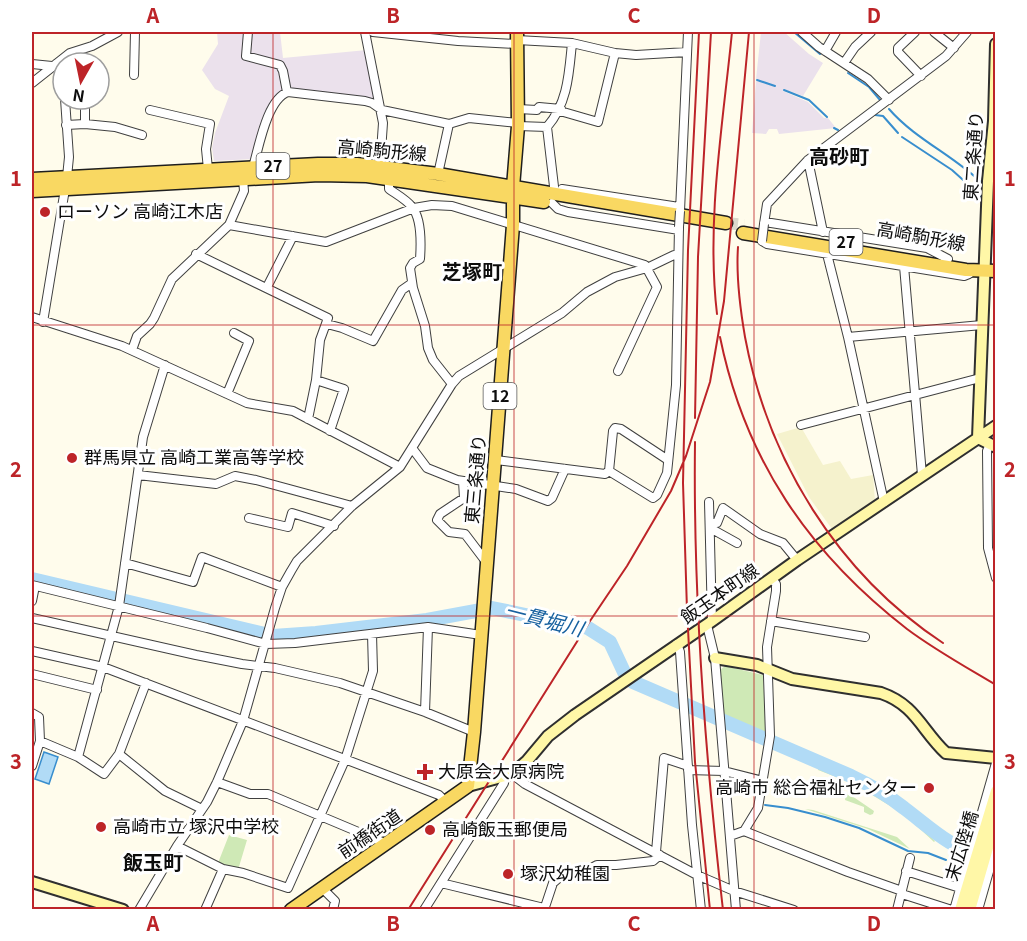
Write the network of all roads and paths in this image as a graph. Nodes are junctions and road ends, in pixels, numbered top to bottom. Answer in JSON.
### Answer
{"nodes":[{"id":1,"x":118,"y":32,"type":"edge"},
{"id":2,"x":135,"y":32,"type":"edge"},
{"id":3,"x":248,"y":32,"type":"edge"},
{"id":4,"x":365,"y":32,"type":"edge"},
{"id":5,"x":373,"y":32,"type":"edge"},
{"id":6,"x":688,"y":32,"type":"edge"},
{"id":7,"x":802,"y":32,"type":"edge"},
{"id":8,"x":836,"y":32,"type":"edge"},
{"id":9,"x":871,"y":32,"type":"edge"},
{"id":10,"x":915,"y":32,"type":"edge"},
{"id":11,"x":934,"y":32,"type":"edge"},
{"id":12,"x":967,"y":32,"type":"edge"},
{"id":13,"x":517,"y":38,"type":"edge"},
{"id":14,"x":572,"y":43,"type":"junction"},
{"id":15,"x":996,"y":44,"type":"edge"},
{"id":16,"x":954,"y":48,"type":"junction"},
{"id":17,"x":76,"y":51,"type":"edge"},
{"id":18,"x":825,"y":51,"type":"junction"},
{"id":19,"x":687,"y":52,"type":"junction"},
{"id":20,"x":615,"y":53,"type":"junction"},
{"id":21,"x":844,"y":63,"type":"junction"},
{"id":22,"x":32,"y":64,"type":"edge"},
{"id":23,"x":51,"y":64,"type":"edge"},
{"id":24,"x":51,"y":67,"type":"edge"},
{"id":25,"x":134,"y":75,"type":"dead end"},
{"id":26,"x":921,"y":76,"type":"junction"},
{"id":27,"x":32,"y":83,"type":"edge"},
{"id":28,"x":287,"y":92,"type":"junction"},
{"id":29,"x":889,"y":100,"type":"junction"},
{"id":30,"x":378,"y":107,"type":"junction"},
{"id":31,"x":518,"y":109,"type":"junction"},
{"id":32,"x":150,"y":110,"type":"dead end"},
{"id":33,"x":560,"y":110,"type":"junction"},
{"id":34,"x":65,"y":111,"type":"edge"},
{"id":35,"x":85,"y":111,"type":"edge"},
{"id":36,"x":86,"y":124,"type":"junction"},
{"id":37,"x":449,"y":124,"type":"junction"},
{"id":38,"x":518,"y":124,"type":"junction"},
{"id":39,"x":66,"y":125,"type":"junction"},
{"id":40,"x":547,"y":127,"type":"junction"},
{"id":41,"x":142,"y":135,"type":"dead end"},
{"id":42,"x":808,"y":160,"type":"junction"},
{"id":43,"x":380,"y":166,"type":"junction"},
{"id":44,"x":253,"y":167,"type":"junction"},
{"id":45,"x":208,"y":169,"type":"junction"},
{"id":46,"x":438,"y":174,"type":"junction"},
{"id":47,"x":389,"y":178,"type":"junction"},
{"id":48,"x":32,"y":179,"type":"edge"},
{"id":49,"x":243,"y":179,"type":"junction"},
{"id":50,"x":992,"y":182,"type":"edge"},
{"id":51,"x":66,"y":183,"type":"junction"},
{"id":52,"x":32,"y":191,"type":"edge"},
{"id":53,"x":513,"y":192,"type":"junction"},
{"id":54,"x":554,"y":195,"type":"junction"},
{"id":55,"x":414,"y":208,"type":"junction"},
{"id":56,"x":680,"y":209,"type":"junction"},
{"id":57,"x":764,"y":223,"type":"junction"},
{"id":58,"x":229,"y":225,"type":"junction"},
{"id":59,"x":513,"y":225,"type":"junction"},
{"id":60,"x":726,"y":227,"type":"tunnel mouth"},
{"id":61,"x":679,"y":228,"type":"junction"},
{"id":62,"x":743,"y":229,"type":"tunnel mouth"},
{"id":63,"x":823,"y":232,"type":"junction"},
{"id":64,"x":292,"y":236,"type":"junction"},
{"id":65,"x":827,"y":254,"type":"junction"},
{"id":66,"x":196,"y":255,"type":"junction"},
{"id":67,"x":678,"y":256,"type":"junction"},
{"id":68,"x":904,"y":266,"type":"junction"},
{"id":69,"x":949,"y":266,"type":"junction"},
{"id":70,"x":647,"y":268,"type":"junction"},
{"id":71,"x":990,"y":270,"type":"edge"},
{"id":72,"x":412,"y":283,"type":"junction"},
{"id":73,"x":267,"y":287,"type":"junction"},
{"id":74,"x":32,"y":318,"type":"edge"},
{"id":75,"x":43,"y":322,"type":"junction"},
{"id":76,"x":327,"y":324,"type":"junction"},
{"id":77,"x":982,"y":325,"type":"junction"},
{"id":78,"x":911,"y":331,"type":"junction"},
{"id":79,"x":234,"y":333,"type":"dead end"},
{"id":80,"x":848,"y":337,"type":"junction"},
{"id":81,"x":504,"y":348,"type":"junction"},
{"id":82,"x":132,"y":350,"type":"junction"},
{"id":83,"x":165,"y":365,"type":"junction"},
{"id":84,"x":618,"y":370,"type":"dead end"},
{"id":85,"x":980,"y":378,"type":"junction"},
{"id":86,"x":316,"y":380,"type":"junction"},
{"id":87,"x":452,"y":384,"type":"junction"},
{"id":88,"x":227,"y":393,"type":"junction"},
{"id":89,"x":916,"y":394,"type":"junction"},
{"id":90,"x":864,"y":408,"type":"junction"},
{"id":91,"x":308,"y":419,"type":"junction"},
{"id":92,"x":801,"y":424,"type":"dead end"},
{"id":93,"x":996,"y":426,"type":"edge"},
{"id":94,"x":330,"y":431,"type":"junction"},
{"id":95,"x":978,"y":438,"type":"junction"},
{"id":96,"x":993,"y":445,"type":"edge"},
{"id":97,"x":412,"y":448,"type":"junction"},
{"id":98,"x":496,"y":460,"type":"junction"},
{"id":99,"x":668,"y":460,"type":"junction"},
{"id":100,"x":400,"y":467,"type":"junction"},
{"id":101,"x":565,"y":469,"type":"junction"},
{"id":102,"x":609,"y":471,"type":"junction"},
{"id":103,"x":138,"y":475,"type":"junction"},
{"id":104,"x":922,"y":475,"type":"junction"},
{"id":105,"x":463,"y":481,"type":"junction"},
{"id":106,"x":493,"y":486,"type":"junction"},
{"id":107,"x":710,"y":502,"type":"dead end"},
{"id":108,"x":884,"y":502,"type":"junction"},
{"id":109,"x":352,"y":506,"type":"junction"},
{"id":110,"x":249,"y":518,"type":"dead end"},
{"id":111,"x":710,"y":525,"type":"junction"},
{"id":112,"x":334,"y":526,"type":"junction"},
{"id":113,"x":737,"y":543,"type":"dead end"},
{"id":114,"x":992,"y":543,"type":"edge"},
{"id":115,"x":796,"y":560,"type":"junction"},
{"id":116,"x":125,"y":563,"type":"junction"},
{"id":117,"x":487,"y":563,"type":"junction"},
{"id":118,"x":996,"y":578,"type":"edge"},
{"id":119,"x":772,"y":579,"type":"junction"},
{"id":120,"x":33,"y":585,"type":"edge"},
{"id":121,"x":282,"y":587,"type":"junction"},
{"id":122,"x":32,"y":601,"type":"edge"},
{"id":123,"x":119,"y":605,"type":"junction"},
{"id":124,"x":32,"y":618,"type":"edge"},
{"id":125,"x":771,"y":621,"type":"junction"},
{"id":126,"x":709,"y":623,"type":"junction"},
{"id":127,"x":428,"y":627,"type":"junction"},
{"id":128,"x":372,"y":634,"type":"junction"},
{"id":129,"x":481,"y":635,"type":"junction"},
{"id":130,"x":112,"y":636,"type":"junction"},
{"id":131,"x":865,"y":637,"type":"dead end"},
{"id":132,"x":266,"y":642,"type":"junction"},
{"id":133,"x":677,"y":644,"type":"junction"},
{"id":134,"x":32,"y":651,"type":"edge"},
{"id":135,"x":715,"y":658,"type":"junction"},
{"id":136,"x":103,"y":667,"type":"junction"},
{"id":137,"x":259,"y":667,"type":"junction"},
{"id":138,"x":766,"y":668,"type":"junction"},
{"id":139,"x":32,"y":674,"type":"edge"},
{"id":140,"x":146,"y":683,"type":"junction"},
{"id":141,"x":97,"y":690,"type":"junction"},
{"id":142,"x":367,"y":691,"type":"junction"},
{"id":143,"x":425,"y":712,"type":"junction"},
{"id":144,"x":32,"y":713,"type":"edge"},
{"id":145,"x":243,"y":721,"type":"junction"},
{"id":146,"x":474,"y":732,"type":"junction"},
{"id":147,"x":40,"y":741,"type":"junction"},
{"id":148,"x":118,"y":754,"type":"junction"},
{"id":149,"x":78,"y":757,"type":"junction"},
{"id":150,"x":996,"y":758,"type":"edge"},
{"id":151,"x":345,"y":760,"type":"junction"},
{"id":152,"x":996,"y":763,"type":"edge"},
{"id":153,"x":32,"y":766,"type":"edge"},
{"id":154,"x":688,"y":768,"type":"junction"},
{"id":155,"x":724,"y":771,"type":"junction"},
{"id":156,"x":509,"y":775,"type":"junction"},
{"id":157,"x":763,"y":781,"type":"junction"},
{"id":158,"x":217,"y":782,"type":"junction"},
{"id":159,"x":468,"y":786,"type":"junction"},
{"id":160,"x":996,"y":791,"type":"edge"},
{"id":161,"x":446,"y":802,"type":"junction"},
{"id":162,"x":202,"y":809,"type":"junction"},
{"id":163,"x":320,"y":817,"type":"junction"},
{"id":164,"x":996,"y":820,"type":"edge"},
{"id":165,"x":744,"y":831,"type":"junction"},
{"id":166,"x":730,"y":836,"type":"junction"},
{"id":167,"x":387,"y":844,"type":"junction"},
{"id":168,"x":177,"y":846,"type":"junction"},
{"id":169,"x":996,"y":847,"type":"edge"},
{"id":170,"x":658,"y":853,"type":"junction"},
{"id":171,"x":910,"y":858,"type":"dead end"},
{"id":172,"x":980,"y":859,"type":"junction"},
{"id":173,"x":222,"y":868,"type":"junction"},
{"id":174,"x":906,"y":871,"type":"junction"},
{"id":175,"x":698,"y":875,"type":"junction"},
{"id":176,"x":32,"y":882,"type":"edge"},
{"id":177,"x":441,"y":883,"type":"junction"},
{"id":178,"x":321,"y":888,"type":"junction"},
{"id":179,"x":960,"y":888,"type":"junction"},
{"id":180,"x":734,"y":891,"type":"junction"},
{"id":181,"x":902,"y":893,"type":"junction"},
{"id":182,"x":769,"y":906,"type":"edge"},
{"id":183,"x":123,"y":909,"type":"edge"},
{"id":184,"x":139,"y":909,"type":"edge"},
{"id":185,"x":205,"y":909,"type":"edge"},
{"id":186,"x":291,"y":909,"type":"edge"},
{"id":187,"x":333,"y":909,"type":"edge"},
{"id":188,"x":424,"y":909,"type":"edge"},
{"id":189,"x":544,"y":909,"type":"edge"},
{"id":190,"x":701,"y":909,"type":"edge"},
{"id":191,"x":736,"y":909,"type":"edge"},
{"id":192,"x":794,"y":909,"type":"edge"},
{"id":193,"x":897,"y":909,"type":"edge"},
{"id":194,"x":953,"y":909,"type":"edge"},
{"id":195,"x":960,"y":909,"type":"edge"},
{"id":196,"x":970,"y":909,"type":"edge"},
{"id":197,"x":978,"y":909,"type":"edge"}],
"edges":[{"from":1,"to":17,"type":"street"},
{"from":2,"to":25,"type":"street"},
{"from":3,"to":28,"type":"street"},
{"from":4,"to":30,"type":"street"},
{"from":5,"to":13,"type":"street"},
{"from":6,"to":19,"type":"street"},
{"from":7,"to":18,"type":"street"},
{"from":8,"to":18,"type":"street"},
{"from":9,"to":21,"type":"street"},
{"from":10,"to":26,"type":"street"},
{"from":11,"to":16,"type":"street"},
{"from":12,"to":16,"type":"street"},
{"from":13,"to":14,"type":"street"},
{"from":13,"to":31,"type":"main road","name":"東三条通り","number":"12"},
{"from":14,"to":20,"type":"street"},
{"from":14,"to":33,"type":"street"},
{"from":15,"to":50,"type":"street","name":"東二条通り"},
{"from":16,"to":26,"type":"street"},
{"from":18,"to":21,"type":"street"},
{"from":19,"to":20,"type":"street"},
{"from":19,"to":56,"type":"street"},
{"from":20,"to":33,"type":"street"},
{"from":21,"to":29,"type":"street"},
{"from":22,"to":23,"type":"street"},
{"from":24,"to":27,"type":"street"},
{"from":26,"to":29,"type":"street"},
{"from":28,"to":30,"type":"street"},
{"from":28,"to":44,"type":"street"},
{"from":29,"to":42,"type":"street"},
{"from":30,"to":37,"type":"street"},
{"from":30,"to":43,"type":"street"},
{"from":31,"to":33,"type":"street"},
{"from":31,"to":38,"type":"main road","name":"東三条通り","number":"12"},
{"from":32,"to":45,"type":"street"},
{"from":33,"to":40,"type":"street"},
{"from":34,"to":39,"type":"street"},
{"from":35,"to":36,"type":"street"},
{"from":36,"to":39,"type":"street"},
{"from":36,"to":41,"type":"street"},
{"from":37,"to":38,"type":"street"},
{"from":37,"to":46,"type":"street"},
{"from":38,"to":40,"type":"street"},
{"from":38,"to":53,"type":"main road","name":"東三条通り","number":"12"},
{"from":39,"to":51,"type":"street"},
{"from":40,"to":54,"type":"street"},
{"from":42,"to":57,"type":"street"},
{"from":42,"to":63,"type":"street"},
{"from":43,"to":44,"type":"main road","name":"高崎駒形線","number":"27"},
{"from":43,"to":46,"type":"main road","name":"高崎駒形線","number":"27"},
{"from":44,"to":45,"type":"main road","name":"高崎駒形線","number":"27"},
{"from":45,"to":51,"type":"main road","name":"高崎駒形線","number":"27"},
{"from":46,"to":53,"type":"main road","name":"高崎駒形線","number":"27"},
{"from":47,"to":49,"type":"main road","name":"高崎駒形線","number":"27"},
{"from":47,"to":53,"type":"main road","name":"高崎駒形線","number":"27"},
{"from":47,"to":55,"type":"street"},
{"from":48,"to":51,"type":"main road","name":"高崎駒形線","number":"27"},
{"from":49,"to":51,"type":"main road","name":"高崎駒形線","number":"27"},
{"from":49,"to":58,"type":"street"},
{"from":50,"to":71,"type":"street","name":"東二条通り"},
{"from":51,"to":52,"type":"main road","name":"高崎駒形線","number":"27"},
{"from":51,"to":75,"type":"street"},
{"from":53,"to":54,"type":"main road","name":"高崎駒形線","number":"27"},
{"from":53,"to":59,"type":"main road","name":"東三条通り","number":"12"},
{"from":54,"to":56,"type":"street"},
{"from":54,"to":60,"type":"main road","name":"高崎駒形線","number":"27"},
{"from":54,"to":61,"type":"street"},
{"from":55,"to":59,"type":"street"},
{"from":55,"to":64,"type":"street"},
{"from":55,"to":72,"type":"street"},
{"from":56,"to":61,"type":"street","bridge":true},
{"from":57,"to":63,"type":"street"},
{"from":57,"to":65,"type":"street","bridge":true},
{"from":58,"to":64,"type":"street"},
{"from":58,"to":66,"type":"street"},
{"from":59,"to":70,"type":"street"},
{"from":59,"to":81,"type":"main road","name":"東三条通り","number":"12"},
{"from":61,"to":67,"type":"street"},
{"from":62,"to":69,"type":"main road","name":"高崎駒形線","number":"27"},
{"from":63,"to":69,"type":"street"},
{"from":64,"to":73,"type":"street"},
{"from":65,"to":68,"type":"street"},
{"from":65,"to":80,"type":"street"},
{"from":66,"to":73,"type":"street"},
{"from":66,"to":82,"type":"street"},
{"from":67,"to":70,"type":"street"},
{"from":67,"to":99,"type":"street"},
{"from":68,"to":69,"type":"street"},
{"from":68,"to":78,"type":"street"},
{"from":69,"to":71,"type":"main road","name":"高崎駒形線","number":"27"},
{"from":70,"to":81,"type":"street"},
{"from":70,"to":84,"type":"street"},
{"from":71,"to":77,"type":"street","name":"東二条通り"},
{"from":72,"to":76,"type":"street"},
{"from":72,"to":87,"type":"street"},
{"from":73,"to":76,"type":"street"},
{"from":74,"to":75,"type":"street"},
{"from":75,"to":82,"type":"street"},
{"from":76,"to":86,"type":"street"},
{"from":77,"to":78,"type":"street"},
{"from":77,"to":85,"type":"street","name":"東二条通り"},
{"from":78,"to":80,"type":"street"},
{"from":78,"to":89,"type":"street"},
{"from":79,"to":88,"type":"street"},
{"from":80,"to":90,"type":"street"},
{"from":81,"to":87,"type":"street"},
{"from":81,"to":98,"type":"main road","name":"東三条通り","number":"12"},
{"from":82,"to":83,"type":"street"},
{"from":83,"to":88,"type":"street"},
{"from":83,"to":103,"type":"street"},
{"from":85,"to":89,"type":"street"},
{"from":85,"to":95,"type":"street","name":"東二条通り"},
{"from":86,"to":91,"type":"street"},
{"from":86,"to":94,"type":"street"},
{"from":87,"to":97,"type":"street"},
{"from":88,"to":91,"type":"street"},
{"from":89,"to":90,"type":"street"},
{"from":89,"to":104,"type":"street"},
{"from":90,"to":92,"type":"street"},
{"from":90,"to":108,"type":"street"},
{"from":91,"to":94,"type":"street"},
{"from":93,"to":95,"type":"street","name":"飯玉本町線"},
{"from":94,"to":100,"type":"street"},
{"from":95,"to":96,"type":"street"},
{"from":95,"to":104,"type":"street","name":"飯玉本町線"},
{"from":96,"to":114,"type":"street"},
{"from":97,"to":100,"type":"street"},
{"from":97,"to":105,"type":"street"},
{"from":98,"to":101,"type":"street"},
{"from":98,"to":106,"type":"main road","name":"東三条通り","number":"12"},
{"from":99,"to":102,"type":"street"},
{"from":99,"to":102,"type":"street"},
{"from":100,"to":109,"type":"street"},
{"from":101,"to":102,"type":"street"},
{"from":101,"to":106,"type":"street"},
{"from":103,"to":109,"type":"street"},
{"from":103,"to":116,"type":"street"},
{"from":104,"to":108,"type":"street","name":"飯玉本町線"},
{"from":105,"to":106,"type":"street"},
{"from":105,"to":117,"type":"street"},
{"from":106,"to":117,"type":"main road","name":"東三条通り","number":"12"},
{"from":107,"to":111,"type":"street"},
{"from":108,"to":115,"type":"street","name":"飯玉本町線"},
{"from":109,"to":112,"type":"street"},
{"from":110,"to":112,"type":"street"},
{"from":111,"to":113,"type":"street"},
{"from":111,"to":115,"type":"street"},
{"from":111,"to":126,"type":"street"},
{"from":112,"to":121,"type":"street"},
{"from":114,"to":118,"type":"street"},
{"from":115,"to":119,"type":"street","name":"飯玉本町線"},
{"from":116,"to":121,"type":"street"},
{"from":116,"to":123,"type":"street"},
{"from":117,"to":129,"type":"main road","name":"東三条通り","number":"12"},
{"from":119,"to":125,"type":"street"},
{"from":119,"to":126,"type":"street","name":"飯玉本町線"},
{"from":120,"to":122,"type":"street"},
{"from":120,"to":123,"type":"street"},
{"from":121,"to":132,"type":"street"},
{"from":123,"to":130,"type":"street"},
{"from":123,"to":132,"type":"street"},
{"from":124,"to":130,"type":"street"},
{"from":125,"to":131,"type":"street"},
{"from":125,"to":138,"type":"street"},
{"from":126,"to":133,"type":"street","name":"飯玉本町線"},
{"from":126,"to":135,"type":"street"},
{"from":127,"to":128,"type":"street"},
{"from":127,"to":129,"type":"street"},
{"from":127,"to":143,"type":"street"},
{"from":128,"to":132,"type":"street"},
{"from":128,"to":142,"type":"street"},
{"from":129,"to":146,"type":"main road","name":"東三条通り","number":"12"},
{"from":130,"to":136,"type":"street"},
{"from":130,"to":137,"type":"street"},
{"from":132,"to":137,"type":"street"},
{"from":133,"to":154,"type":"street"},
{"from":133,"to":156,"type":"street","name":"飯玉本町線"},
{"from":134,"to":136,"type":"street"},
{"from":135,"to":138,"type":"street"},
{"from":135,"to":155,"type":"street"},
{"from":136,"to":140,"type":"street"},
{"from":136,"to":141,"type":"street"},
{"from":137,"to":142,"type":"street"},
{"from":137,"to":145,"type":"street"},
{"from":138,"to":150,"type":"street"},
{"from":138,"to":157,"type":"street"},
{"from":139,"to":141,"type":"street"},
{"from":140,"to":145,"type":"street"},
{"from":140,"to":148,"type":"street"},
{"from":141,"to":149,"type":"street"},
{"from":142,"to":143,"type":"street"},
{"from":142,"to":151,"type":"street"},
{"from":143,"to":146,"type":"street"},
{"from":144,"to":147,"type":"street"},
{"from":145,"to":151,"type":"street"},
{"from":145,"to":158,"type":"street"},
{"from":146,"to":159,"type":"main road","name":"東三条通り","number":"12"},
{"from":147,"to":149,"type":"street"},
{"from":147,"to":153,"type":"street"},
{"from":148,"to":149,"type":"street"},
{"from":148,"to":162,"type":"street"},
{"from":151,"to":161,"type":"street"},
{"from":151,"to":163,"type":"street"},
{"from":152,"to":172,"type":"street"},
{"from":154,"to":155,"type":"street"},
{"from":154,"to":170,"type":"street"},
{"from":154,"to":175,"type":"street"},
{"from":155,"to":157,"type":"street"},
{"from":155,"to":166,"type":"street"},
{"from":156,"to":159,"type":"street","name":"飯玉本町線"},
{"from":156,"to":170,"type":"street"},
{"from":156,"to":177,"type":"street"},
{"from":157,"to":165,"type":"street"},
{"from":158,"to":162,"type":"street"},
{"from":158,"to":163,"type":"street"},
{"from":159,"to":161,"type":"main road","name":"前橋街道"},
{"from":160,"to":172,"type":"street","name":"末広陸橋"},
{"from":161,"to":167,"type":"main road","name":"前橋街道"},
{"from":162,"to":168,"type":"street"},
{"from":163,"to":167,"type":"street"},
{"from":163,"to":173,"type":"street"},
{"from":164,"to":172,"type":"street","name":"末広陸橋"},
{"from":165,"to":166,"type":"street"},
{"from":165,"to":181,"type":"street"},
{"from":166,"to":180,"type":"street"},
{"from":167,"to":178,"type":"main road","name":"前橋街道"},
{"from":168,"to":173,"type":"street"},
{"from":168,"to":184,"type":"street"},
{"from":169,"to":172,"type":"street"},
{"from":170,"to":175,"type":"street"},
{"from":170,"to":189,"type":"street"},
{"from":171,"to":174,"type":"street"},
{"from":172,"to":179,"type":"street"},
{"from":172,"to":195,"type":"street","name":"末広陸橋"},
{"from":172,"to":196,"type":"street","name":"末広陸橋"},
{"from":172,"to":197,"type":"street"},
{"from":173,"to":185,"type":"street"},
{"from":174,"to":179,"type":"street"},
{"from":174,"to":181,"type":"street"},
{"from":175,"to":180,"type":"street"},
{"from":175,"to":190,"type":"street"},
{"from":176,"to":183,"type":"street"},
{"from":177,"to":188,"type":"street"},
{"from":177,"to":189,"type":"street"},
{"from":178,"to":186,"type":"main road","name":"前橋街道"},
{"from":178,"to":187,"type":"street"},
{"from":179,"to":194,"type":"street"},
{"from":180,"to":182,"type":"street"},
{"from":180,"to":191,"type":"street"},
{"from":181,"to":193,"type":"street"},
{"from":181,"to":194,"type":"street"},
{"from":182,"to":192,"type":"street"}]}
